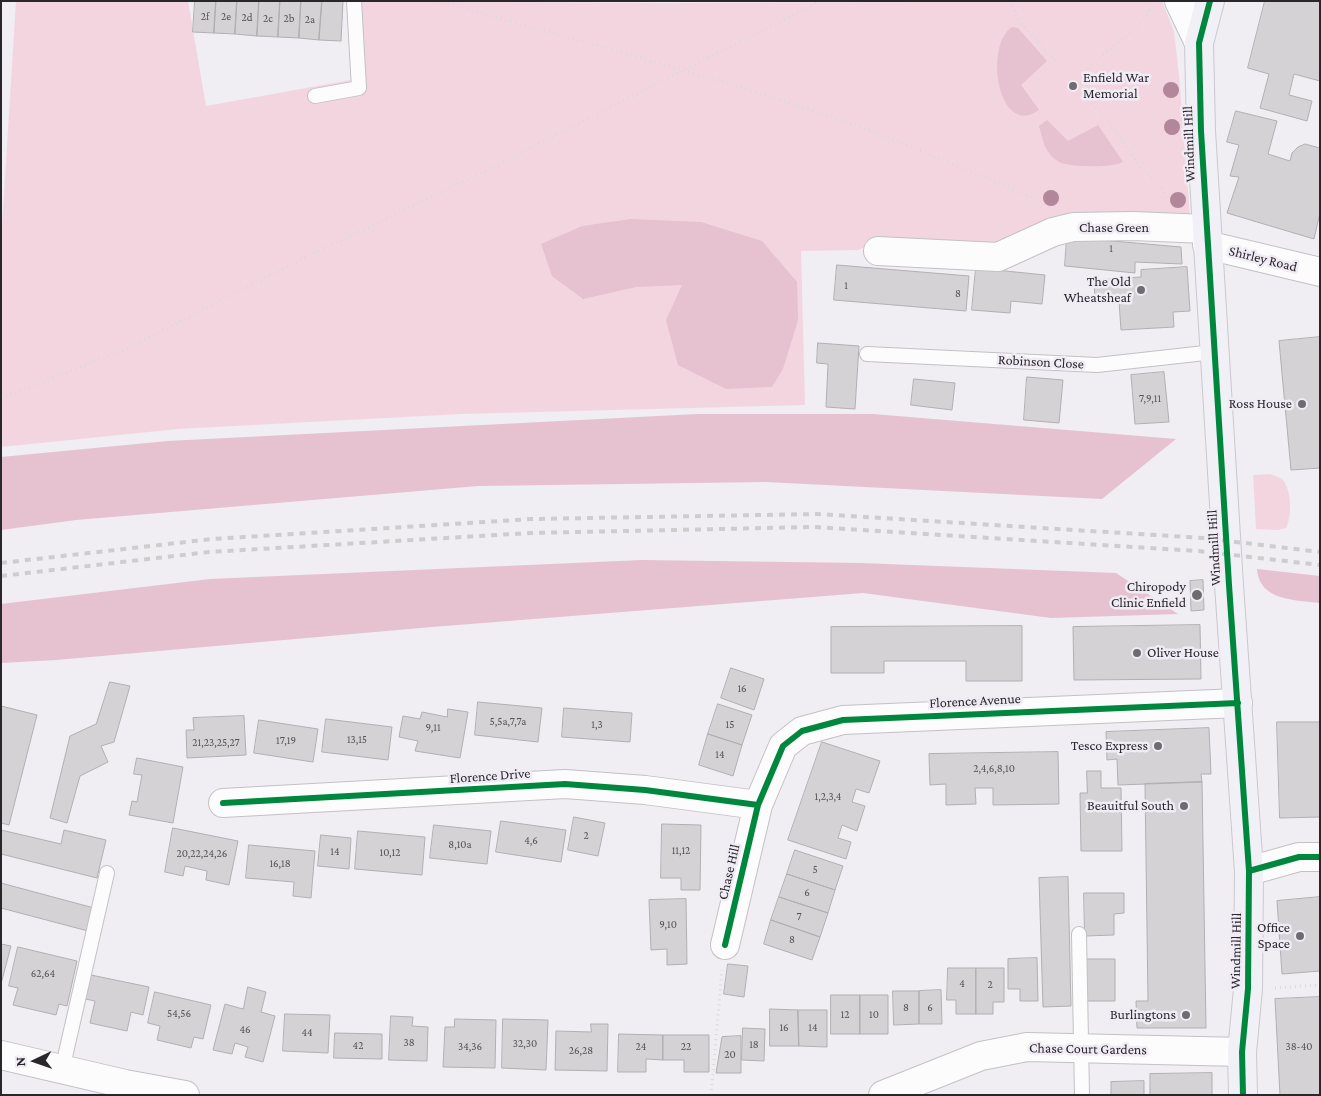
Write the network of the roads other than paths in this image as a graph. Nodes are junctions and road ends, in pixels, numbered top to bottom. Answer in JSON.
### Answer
{"nodes":[{"id":1,"x":354,"y":1,"type":"edge"},
{"id":2,"x":1179,"y":1,"type":"edge"},
{"id":3,"x":1210,"y":1,"type":"edge"},
{"id":4,"x":1199,"y":44,"type":"junction"},
{"id":5,"x":315,"y":96,"type":"dead end"},
{"id":6,"x":1198,"y":234,"type":"junction"},
{"id":7,"x":878,"y":251,"type":"dead end"},
{"id":8,"x":1320,"y":272,"type":"edge"},
{"id":9,"x":1214,"y":352,"type":"junction"},
{"id":10,"x":867,"y":354,"type":"dead end"},
{"id":11,"x":1238,"y":703,"type":"junction"},
{"id":12,"x":223,"y":803,"type":"dead end"},
{"id":13,"x":758,"y":805,"type":"junction"},
{"id":14,"x":1320,"y":857,"type":"edge"},
{"id":15,"x":1249,"y":871,"type":"junction"},
{"id":16,"x":107,"y":873,"type":"dead end"},
{"id":17,"x":1079,"y":934,"type":"dead end"},
{"id":18,"x":725,"y":945,"type":"road end"},
{"id":19,"x":1081,"y":1049,"type":"junction"},
{"id":20,"x":1242,"y":1052,"type":"junction"},
{"id":21,"x":1,"y":1055,"type":"edge"},
{"id":22,"x":62,"y":1070,"type":"junction"},
{"id":23,"x":934,"y":1085,"type":"edge"},
{"id":24,"x":185,"y":1095,"type":"edge"},
{"id":25,"x":883,"y":1095,"type":"edge"},
{"id":26,"x":1082,"y":1095,"type":"edge"},
{"id":27,"x":1243,"y":1095,"type":"edge"}],
"edges":[{"from":1,"to":5,"type":"lane"},
{"from":2,"to":4,"type":"street"},
{"from":3,"to":4,"type":"main road","name":"Windmill Hill"},
{"from":4,"to":6,"type":"main road","name":"Windmill Hill"},
{"from":6,"to":7,"type":"street","name":"Chase Green"},
{"from":6,"to":8,"type":"street","name":"Shirley Road"},
{"from":6,"to":9,"type":"main road","name":"Windmill Hill"},
{"from":9,"to":10,"type":"lane","name":"Robinson Close"},
{"from":9,"to":11,"type":"main road","name":"Windmill Hill"},
{"from":11,"to":13,"type":"street","name":"Florence Avenue"},
{"from":11,"to":15,"type":"main road","name":"Windmill Hill"},
{"from":12,"to":13,"type":"street","name":"Florence Drive"},
{"from":13,"to":18,"type":"street","name":"Chase Hill"},
{"from":14,"to":15,"type":"street"},
{"from":15,"to":20,"type":"main road","name":"Windmill Hill"},
{"from":16,"to":22,"type":"lane"},
{"from":17,"to":19,"type":"lane"},
{"from":19,"to":20,"type":"street","name":"Chase Court Gardens"},
{"from":19,"to":23,"type":"street","name":"Chase Court Gardens"},
{"from":19,"to":26,"type":"lane"},
{"from":20,"to":27,"type":"main road","name":"Windmill Hill"},
{"from":21,"to":22,"type":"street"},
{"from":22,"to":24,"type":"street"},
{"from":23,"to":25,"type":"street","name":"Chase Court Gardens"}]}
